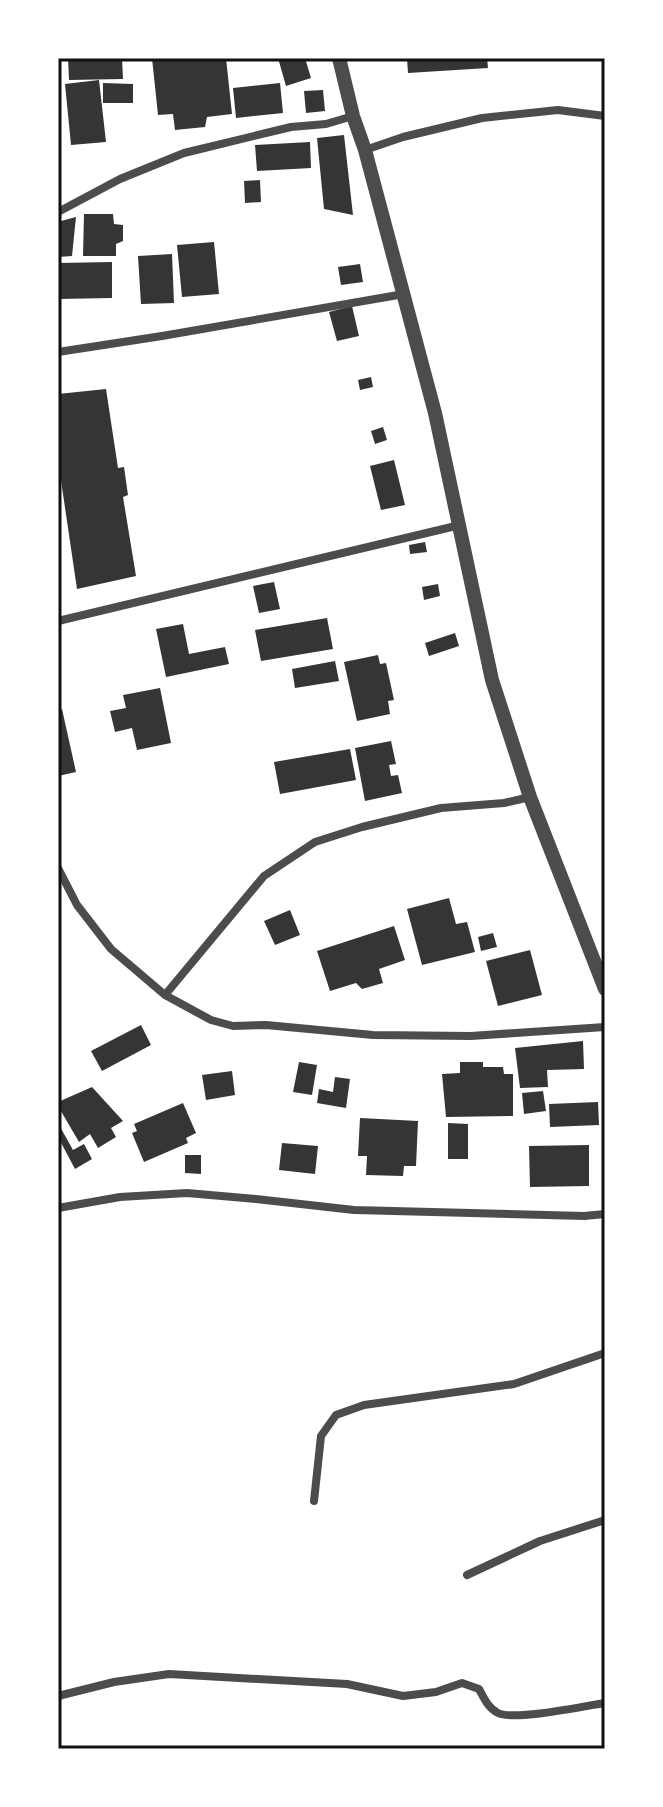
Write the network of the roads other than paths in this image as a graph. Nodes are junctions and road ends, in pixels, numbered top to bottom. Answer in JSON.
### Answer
{"nodes":[{"id":1,"x":339,"y":58,"type":"edge"},
{"id":2,"x":353,"y":116,"type":"junction"},
{"id":3,"x":605,"y":116,"type":"edge"},
{"id":4,"x":365,"y":150,"type":"junction"},
{"id":5,"x":58,"y":212,"type":"edge"},
{"id":6,"x":404,"y":294,"type":"junction"},
{"id":7,"x":58,"y":352,"type":"edge"},
{"id":8,"x":460,"y":525,"type":"junction"},
{"id":9,"x":58,"y":621,"type":"edge"},
{"id":10,"x":530,"y":797,"type":"junction"},
{"id":11,"x":58,"y":868,"type":"edge"},
{"id":12,"x":605,"y":989,"type":"edge"},
{"id":13,"x":165,"y":995,"type":"junction"},
{"id":14,"x":605,"y":1027,"type":"edge"},
{"id":15,"x":58,"y":1208,"type":"edge"},
{"id":16,"x":605,"y":1214,"type":"edge"},
{"id":17,"x":605,"y":1353,"type":"edge"},
{"id":18,"x":314,"y":1501,"type":"dead end"},
{"id":19,"x":605,"y":1520,"type":"edge"},
{"id":20,"x":467,"y":1575,"type":"dead end"},
{"id":21,"x":58,"y":1696,"type":"edge"},
{"id":22,"x":605,"y":1703,"type":"edge"}],
"edges":[{"from":1,"to":2,"type":"street"},
{"from":2,"to":4,"type":"street"},
{"from":2,"to":5,"type":"street"},
{"from":3,"to":4,"type":"street"},
{"from":4,"to":6,"type":"street"},
{"from":6,"to":7,"type":"street"},
{"from":6,"to":8,"type":"street"},
{"from":8,"to":9,"type":"street"},
{"from":8,"to":10,"type":"street"},
{"from":10,"to":12,"type":"street"},
{"from":10,"to":13,"type":"street"},
{"from":11,"to":13,"type":"street"},
{"from":13,"to":14,"type":"street"},
{"from":15,"to":16,"type":"street"},
{"from":17,"to":18,"type":"street"},
{"from":19,"to":20,"type":"street"},
{"from":21,"to":22,"type":"street"}]}
